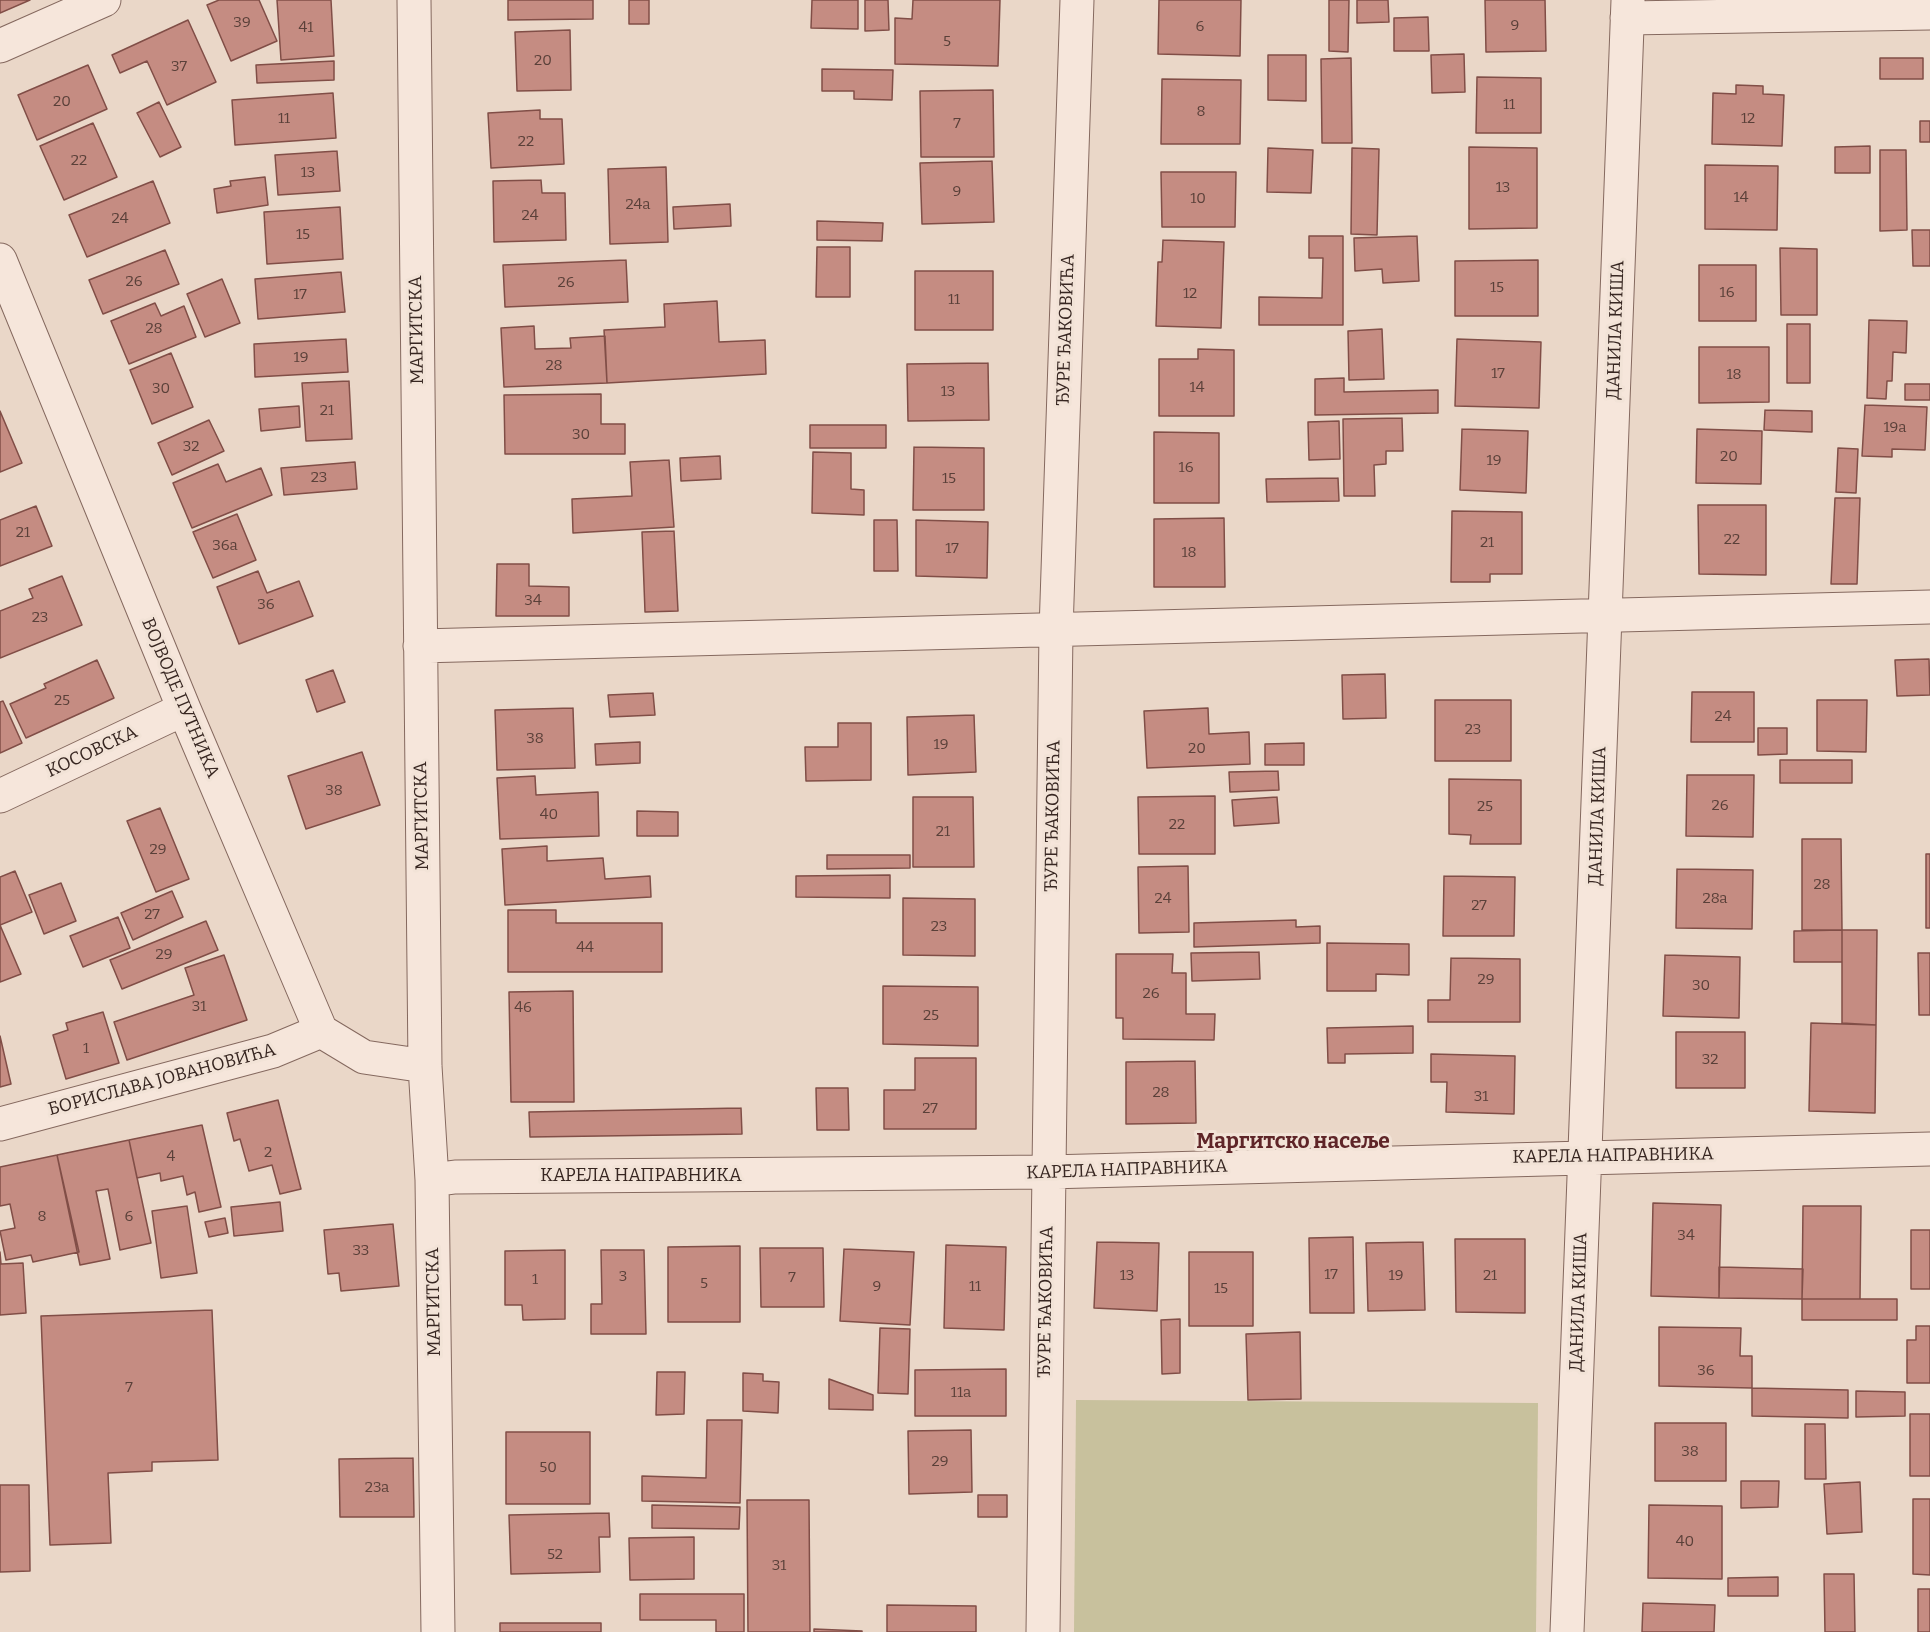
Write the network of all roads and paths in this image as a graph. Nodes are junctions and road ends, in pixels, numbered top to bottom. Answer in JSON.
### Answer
{"nodes":[{"id":1,"x":104,"y":0,"type":"edge"},
{"id":2,"x":414,"y":0,"type":"edge"},
{"id":3,"x":1077,"y":0,"type":"edge"},
{"id":4,"x":1628,"y":9,"type":"edge"},
{"id":5,"x":1930,"y":13,"type":"edge"},
{"id":6,"x":0,"y":46,"type":"edge"},
{"id":7,"x":0,"y":260,"type":"edge"},
{"id":8,"x":1930,"y":607,"type":"edge"},
{"id":9,"x":1606,"y":617,"type":"junction"},
{"id":10,"x":1056,"y":631,"type":"junction"},
{"id":11,"x":420,"y":646,"type":"junction"},
{"id":12,"x":184,"y":709,"type":"junction"},
{"id":13,"x":0,"y":796,"type":"edge"},
{"id":14,"x":321,"y":1031,"type":"junction"},
{"id":15,"x":425,"y":1066,"type":"junction"},
{"id":16,"x":0,"y":1124,"type":"edge"},
{"id":17,"x":1930,"y":1149,"type":"edge"},
{"id":18,"x":1584,"y":1156,"type":"junction"},
{"id":19,"x":1048,"y":1172,"type":"junction"},
{"id":20,"x":432,"y":1180,"type":"junction"},
{"id":21,"x":438,"y":1632,"type":"edge"},
{"id":22,"x":1043,"y":1632,"type":"edge"},
{"id":23,"x":1567,"y":1632,"type":"edge"}],
"edges":[{"from":1,"to":6,"type":"street"},
{"from":2,"to":11,"type":"street","name":"МАРГИТСКА"},
{"from":3,"to":10,"type":"street","name":"ЂУРЕ ЂАКОВИЋА"},
{"from":4,"to":5,"type":"street"},
{"from":4,"to":9,"type":"street","name":"ДАНИЛА КИША"},
{"from":7,"to":12,"type":"street","name":"ВОЈВОДЕ ПУТНИКА"},
{"from":8,"to":9,"type":"street"},
{"from":9,"to":10,"type":"street"},
{"from":9,"to":18,"type":"street","name":"ДАНИЛА КИША"},
{"from":10,"to":11,"type":"street"},
{"from":10,"to":19,"type":"street","name":"ЂУРЕ ЂАКОВИЋА"},
{"from":11,"to":15,"type":"street","name":"МАРГИТСКА"},
{"from":12,"to":13,"type":"street","name":"КОСОВСКА"},
{"from":12,"to":14,"type":"street","name":"ВОЈВОДЕ ПУТНИКА"},
{"from":14,"to":15,"type":"street"},
{"from":14,"to":16,"type":"street","name":"БОРИСЛАВА ЈОВАНОВИЋА"},
{"from":15,"to":20,"type":"street","name":"МАРГИТСКА"},
{"from":17,"to":18,"type":"street","name":"КАРЕЛА НАПРАВНИКА"},
{"from":18,"to":19,"type":"street","name":"КАРЕЛА НАПРАВНИКА"},
{"from":18,"to":23,"type":"street","name":"ДАНИЛА КИША"},
{"from":19,"to":20,"type":"street","name":"КАРЕЛА НАПРАВНИКА"},
{"from":19,"to":22,"type":"street","name":"ЂУРЕ ЂАКОВИЋА"},
{"from":20,"to":21,"type":"street","name":"МАРГИТСКА"}]}
